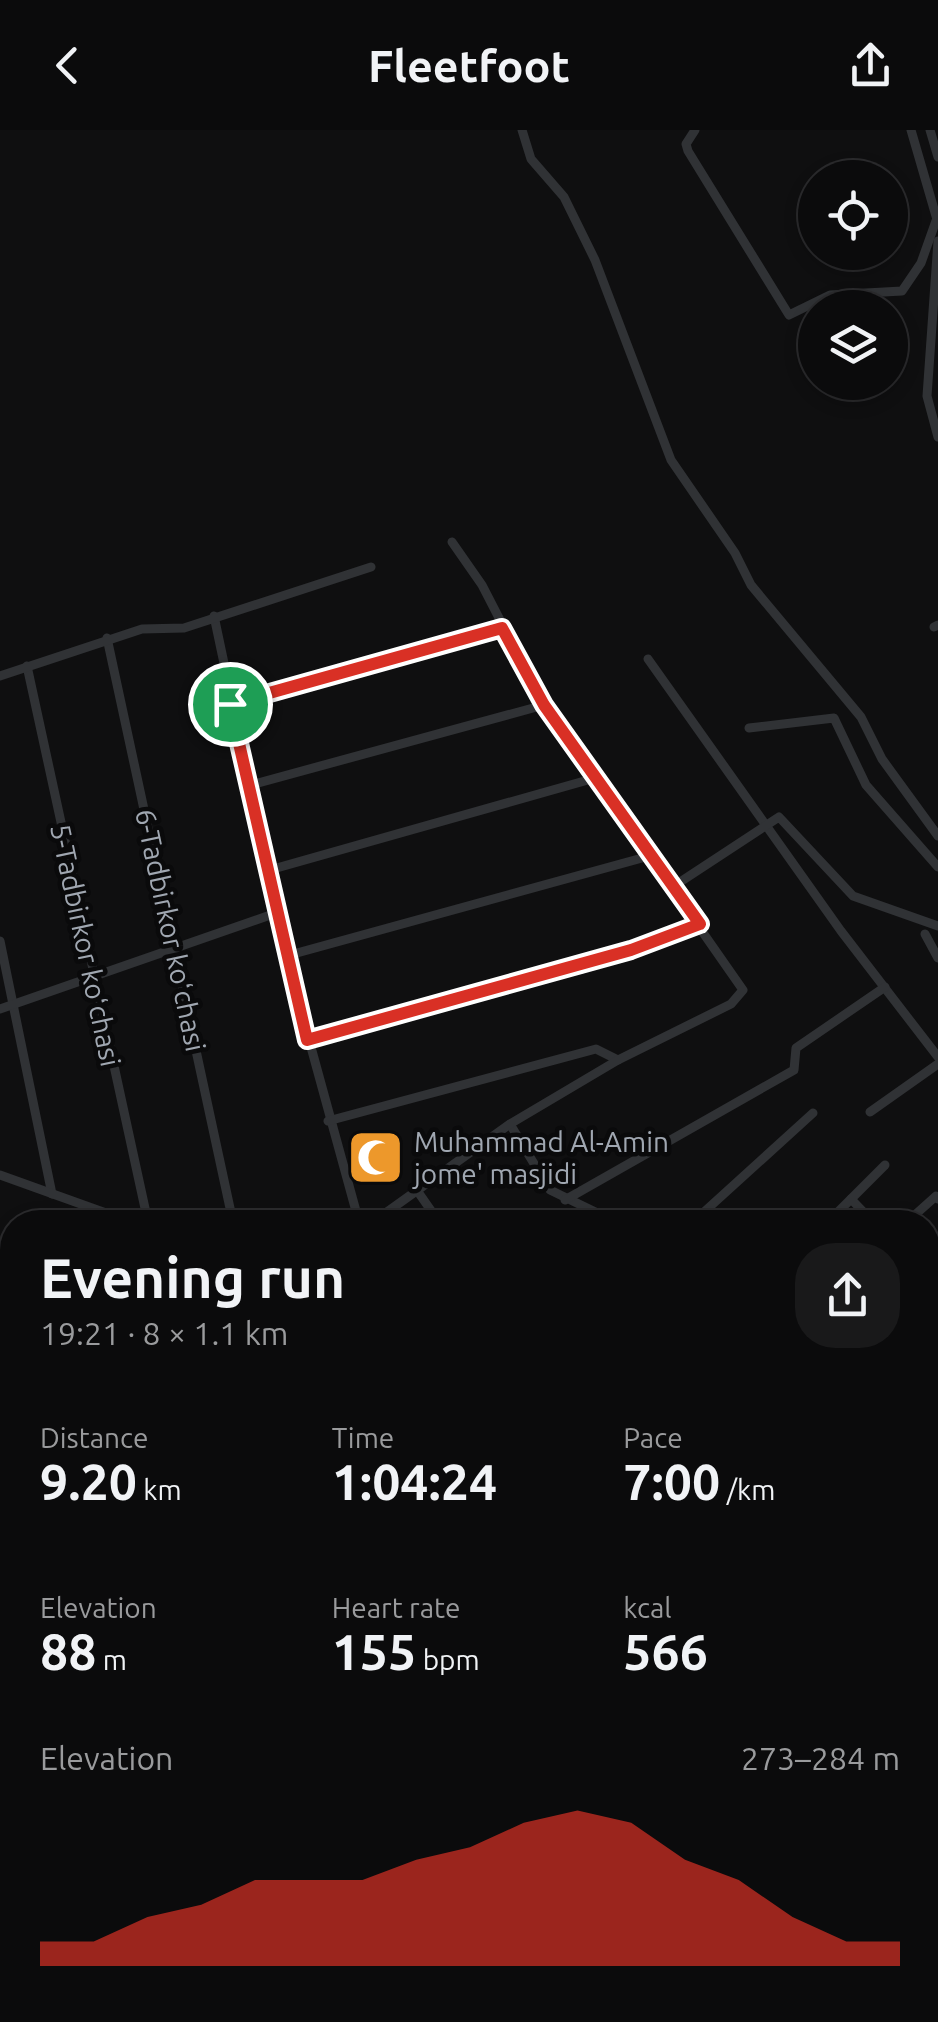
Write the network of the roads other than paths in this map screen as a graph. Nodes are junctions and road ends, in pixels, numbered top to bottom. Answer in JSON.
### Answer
{"nodes":[{"id":1,"x":522,"y":130,"type":"edge"},
{"id":2,"x":695,"y":130,"type":"edge"},
{"id":3,"x":911,"y":130,"type":"edge"},
{"id":4,"x":930,"y":130,"type":"edge"},
{"id":5,"x":936,"y":145,"type":"edge"},
{"id":6,"x":938,"y":157,"type":"edge"},
{"id":7,"x":937,"y":218,"type":"edge"},
{"id":8,"x":938,"y":227,"type":"edge"},
{"id":9,"x":938,"y":241,"type":"edge"},
{"id":10,"x":938,"y":437,"type":"edge"},
{"id":11,"x":452,"y":542,"type":"dead end"},
{"id":12,"x":371,"y":567,"type":"dead end"},
{"id":13,"x":214,"y":616,"type":"junction"},
{"id":14,"x":502,"y":628,"type":"junction"},
{"id":15,"x":107,"y":638,"type":"junction"},
{"id":16,"x":648,"y":659,"type":"dead end"},
{"id":17,"x":26,"y":666,"type":"junction"},
{"id":18,"x":0,"y":676,"type":"edge"},
{"id":19,"x":230,"y":704,"type":"junction"},
{"id":20,"x":544,"y":705,"type":"junction"},
{"id":21,"x":749,"y":728,"type":"dead end"},
{"id":22,"x":594,"y":778,"type":"junction"},
{"id":23,"x":246,"y":786,"type":"junction"},
{"id":24,"x":764,"y":825,"type":"junction"},
{"id":25,"x":938,"y":836,"type":"edge"},
{"id":26,"x":653,"y":855,"type":"junction"},
{"id":27,"x":938,"y":867,"type":"edge"},
{"id":28,"x":266,"y":871,"type":"junction"},
{"id":29,"x":674,"y":886,"type":"junction"},
{"id":30,"x":276,"y":914,"type":"junction"},
{"id":31,"x":700,"y":924,"type":"junction"},
{"id":32,"x":938,"y":926,"type":"edge"},
{"id":33,"x":925,"y":934,"type":"dead end"},
{"id":34,"x":0,"y":942,"type":"edge"},
{"id":35,"x":175,"y":948,"type":"junction"},
{"id":36,"x":286,"y":956,"type":"junction"},
{"id":37,"x":938,"y":958,"type":"edge"},
{"id":38,"x":94,"y":976,"type":"junction"},
{"id":39,"x":886,"y":987,"type":"junction"},
{"id":40,"x":14,"y":1004,"type":"junction"},
{"id":41,"x":0,"y":1008,"type":"edge"},
{"id":42,"x":307,"y":1040,"type":"junction"},
{"id":43,"x":618,"y":1060,"type":"junction"},
{"id":44,"x":938,"y":1060,"type":"edge"},
{"id":45,"x":813,"y":1112,"type":"dead end"},
{"id":46,"x":870,"y":1112,"type":"dead end"},
{"id":47,"x":328,"y":1120,"type":"junction"},
{"id":48,"x":510,"y":1124,"type":"junction"},
{"id":49,"x":886,"y":1164,"type":"dead end"},
{"id":50,"x":0,"y":1174,"type":"edge"},
{"id":51,"x":416,"y":1189,"type":"junction"},
{"id":52,"x":52,"y":1194,"type":"junction"},
{"id":53,"x":851,"y":1199,"type":"junction"},
{"id":54,"x":566,"y":1200,"type":"junction"},
{"id":55,"x":97,"y":1210,"type":"edge"},
{"id":56,"x":145,"y":1210,"type":"edge"},
{"id":57,"x":230,"y":1210,"type":"edge"},
{"id":58,"x":355,"y":1210,"type":"edge"},
{"id":59,"x":389,"y":1210,"type":"edge"},
{"id":60,"x":431,"y":1210,"type":"edge"},
{"id":61,"x":589,"y":1210,"type":"edge"},
{"id":62,"x":705,"y":1210,"type":"edge"},
{"id":63,"x":840,"y":1210,"type":"edge"},
{"id":64,"x":862,"y":1210,"type":"edge"}],
"edges":[{"from":1,"to":25,"type":"street"},
{"from":2,"to":7,"type":"street"},
{"from":3,"to":7,"type":"street"},
{"from":4,"to":5,"type":"street"},
{"from":5,"to":6,"type":"street"},
{"from":7,"to":8,"type":"street"},
{"from":9,"to":10,"type":"street"},
{"from":11,"to":14,"type":"street"},
{"from":12,"to":13,"type":"street"},
{"from":13,"to":15,"type":"street"},
{"from":13,"to":19,"type":"street"},
{"from":14,"to":19,"type":"street"},
{"from":14,"to":20,"type":"street"},
{"from":15,"to":17,"type":"street"},
{"from":15,"to":35,"type":"street","name":"6-Tadbirkor koʻchasi"},
{"from":16,"to":24,"type":"street"},
{"from":17,"to":18,"type":"street"},
{"from":17,"to":38,"type":"street","name":"5-Tadbirkor koʻchasi"},
{"from":19,"to":23,"type":"street"},
{"from":20,"to":22,"type":"street"},
{"from":20,"to":23,"type":"street"},
{"from":21,"to":27,"type":"street"},
{"from":22,"to":26,"type":"street"},
{"from":22,"to":28,"type":"street"},
{"from":23,"to":28,"type":"street"},
{"from":24,"to":29,"type":"street"},
{"from":24,"to":32,"type":"street"},
{"from":24,"to":39,"type":"street"},
{"from":26,"to":29,"type":"street"},
{"from":26,"to":36,"type":"street"},
{"from":28,"to":30,"type":"street"},
{"from":29,"to":31,"type":"street"},
{"from":30,"to":35,"type":"street"},
{"from":30,"to":36,"type":"street"},
{"from":31,"to":42,"type":"street"},
{"from":31,"to":43,"type":"street"},
{"from":33,"to":37,"type":"street"},
{"from":34,"to":40,"type":"street"},
{"from":35,"to":38,"type":"street"},
{"from":35,"to":57,"type":"street","name":"6-Tadbirkor koʻchasi"},
{"from":36,"to":42,"type":"street"},
{"from":38,"to":40,"type":"street"},
{"from":38,"to":56,"type":"street","name":"5-Tadbirkor koʻchasi"},
{"from":39,"to":44,"type":"street"},
{"from":39,"to":54,"type":"street"},
{"from":40,"to":41,"type":"street"},
{"from":40,"to":52,"type":"street"},
{"from":42,"to":47,"type":"street"},
{"from":43,"to":47,"type":"street"},
{"from":43,"to":48,"type":"street"},
{"from":44,"to":46,"type":"street"},
{"from":45,"to":62,"type":"street"},
{"from":47,"to":58,"type":"street"},
{"from":48,"to":51,"type":"street"},
{"from":48,"to":54,"type":"street"},
{"from":49,"to":53,"type":"street"},
{"from":50,"to":52,"type":"street"},
{"from":51,"to":59,"type":"street"},
{"from":51,"to":60,"type":"street"},
{"from":52,"to":55,"type":"street"},
{"from":53,"to":63,"type":"street"},
{"from":53,"to":64,"type":"street"},
{"from":54,"to":61,"type":"street"}]}
